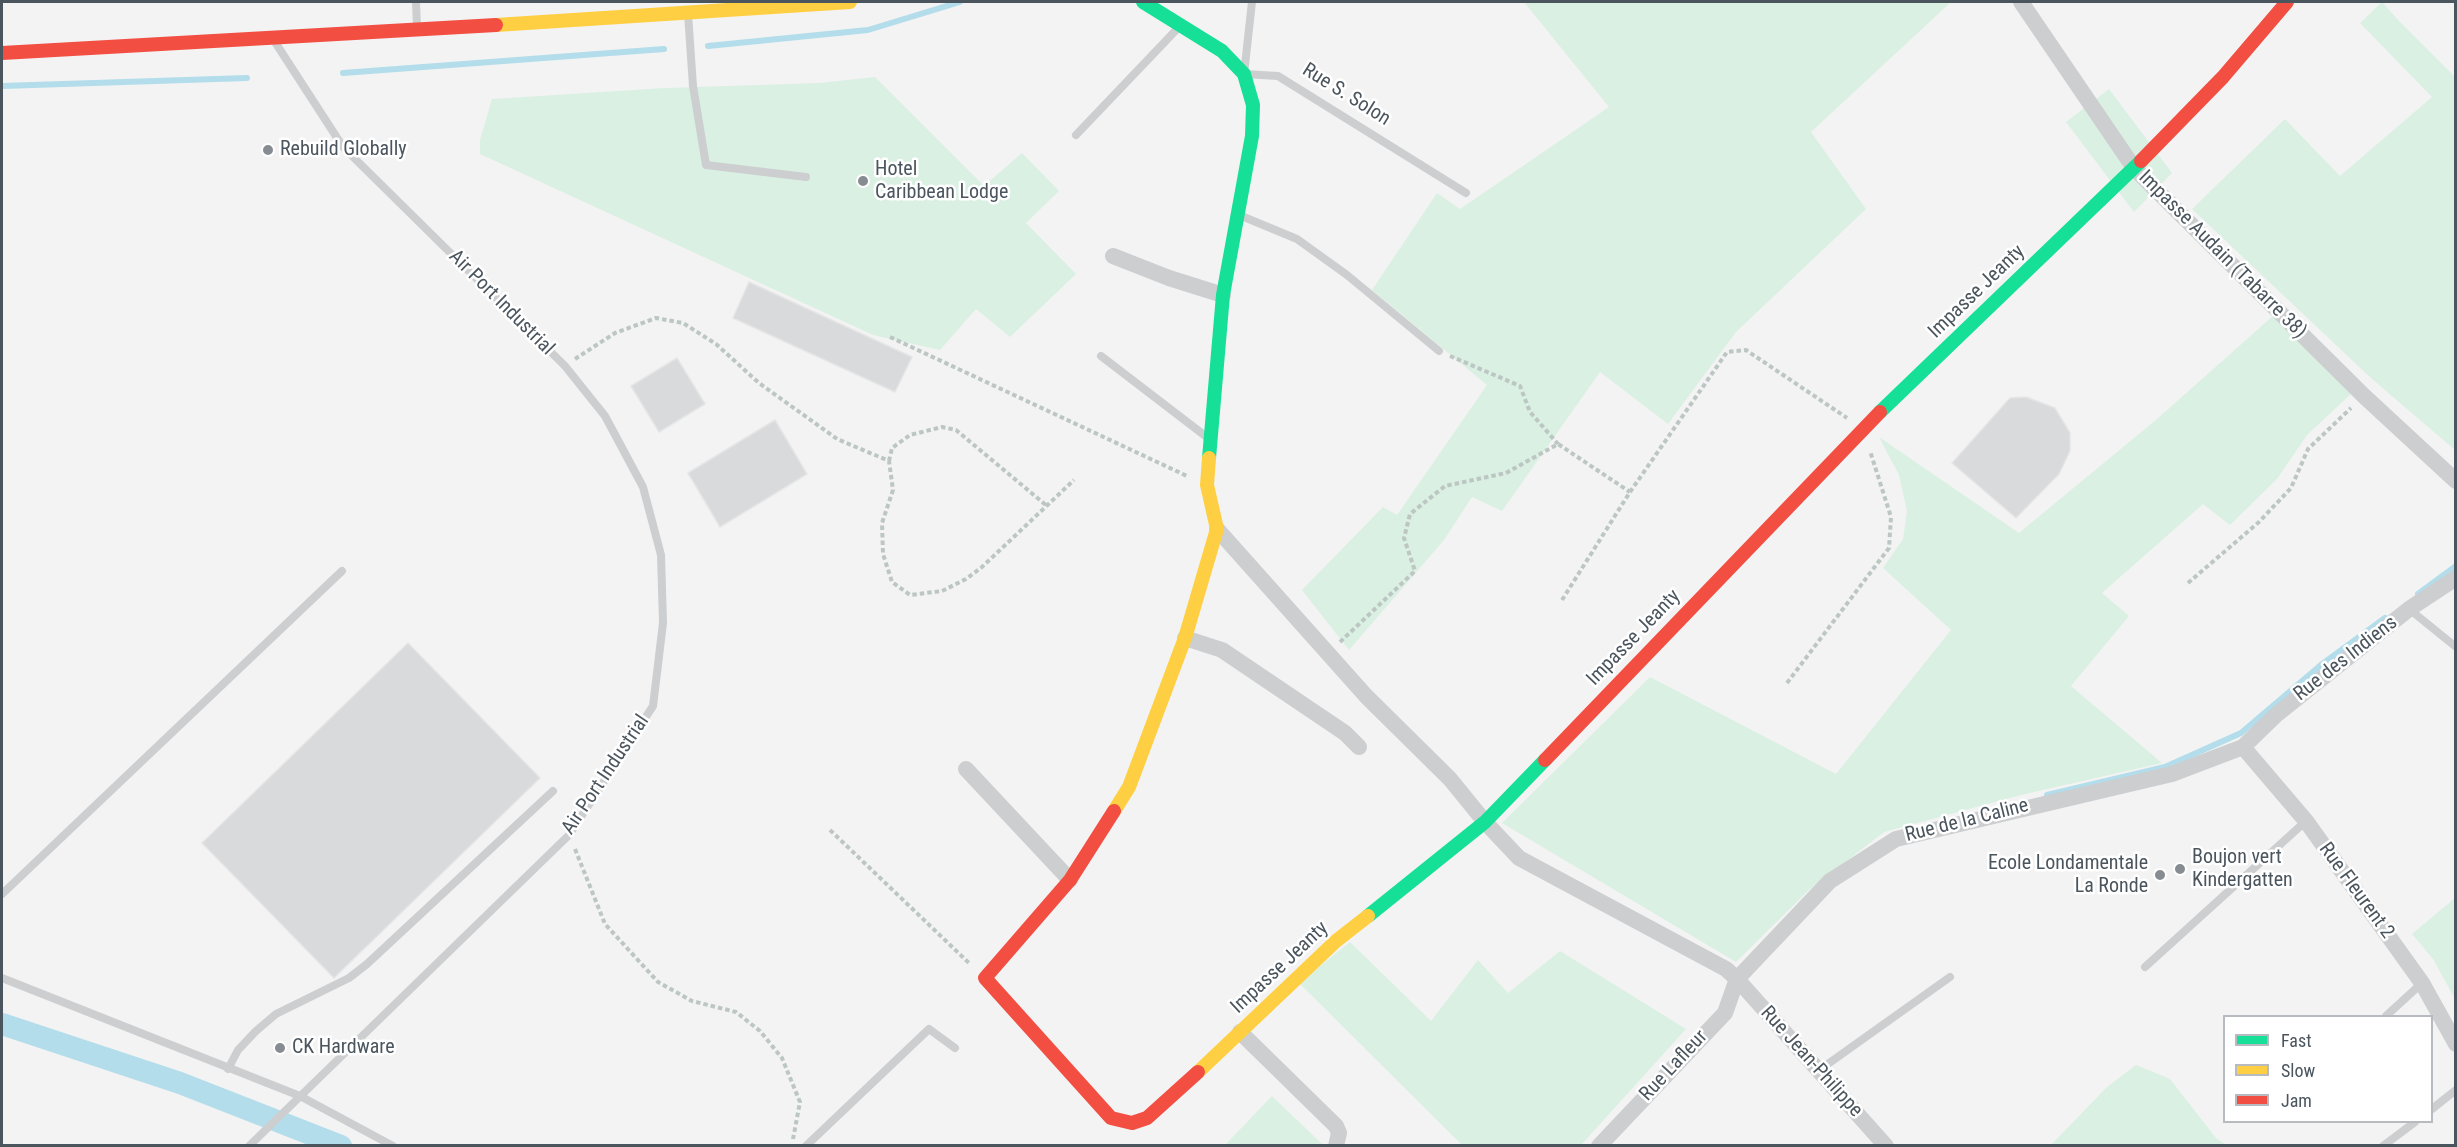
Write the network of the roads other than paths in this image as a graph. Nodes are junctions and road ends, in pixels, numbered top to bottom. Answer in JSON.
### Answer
{"nodes":[{"id":1,"x":416,"y":2,"type":"edge"},
{"id":2,"x":850,"y":2,"type":"edge"},
{"id":3,"x":1143,"y":2,"type":"edge"},
{"id":4,"x":1252,"y":2,"type":"edge"},
{"id":5,"x":2021,"y":2,"type":"edge"},
{"id":6,"x":2287,"y":2,"type":"edge"},
{"id":7,"x":688,"y":14,"type":"junction"},
{"id":8,"x":1182,"y":25,"type":"junction"},
{"id":9,"x":417,"y":30,"type":"junction"},
{"id":10,"x":273,"y":39,"type":"junction"},
{"id":11,"x":2,"y":53,"type":"edge"},
{"id":12,"x":1244,"y":74,"type":"junction"},
{"id":13,"x":1076,"y":135,"type":"dead end"},
{"id":14,"x":2134,"y":168,"type":"junction"},
{"id":15,"x":806,"y":177,"type":"dead end"},
{"id":16,"x":1467,"y":193,"type":"dead end"},
{"id":17,"x":1239,"y":215,"type":"junction"},
{"id":18,"x":1113,"y":256,"type":"dead end"},
{"id":19,"x":1223,"y":295,"type":"junction"},
{"id":20,"x":1438,"y":351,"type":"road end"},
{"id":21,"x":1101,"y":356,"type":"dead end"},
{"id":22,"x":1210,"y":440,"type":"junction"},
{"id":23,"x":2456,"y":481,"type":"edge"},
{"id":24,"x":1217,"y":529,"type":"junction"},
{"id":25,"x":342,"y":571,"type":"dead end"},
{"id":26,"x":2456,"y":578,"type":"edge"},
{"id":27,"x":2409,"y":609,"type":"junction"},
{"id":28,"x":1185,"y":638,"type":"junction"},
{"id":29,"x":2456,"y":646,"type":"edge"},
{"id":30,"x":1359,"y":747,"type":"dead end"},
{"id":31,"x":2243,"y":747,"type":"junction"},
{"id":32,"x":966,"y":769,"type":"dead end"},
{"id":33,"x":553,"y":790,"type":"dead end"},
{"id":34,"x":2306,"y":821,"type":"junction"},
{"id":35,"x":1485,"y":822,"type":"junction"},
{"id":36,"x":1070,"y":880,"type":"junction"},
{"id":37,"x":2,"y":894,"type":"edge"},
{"id":38,"x":2145,"y":967,"type":"dead end"},
{"id":39,"x":1950,"y":977,"type":"dead end"},
{"id":40,"x":2,"y":978,"type":"edge"},
{"id":41,"x":1737,"y":979,"type":"junction"},
{"id":42,"x":2422,"y":983,"type":"junction"},
{"id":43,"x":2388,"y":1015,"type":"edge"},
{"id":44,"x":1240,"y":1032,"type":"junction"},
{"id":45,"x":2456,"y":1044,"type":"edge"},
{"id":46,"x":955,"y":1048,"type":"dead end"},
{"id":47,"x":228,"y":1069,"type":"junction"},
{"id":48,"x":1818,"y":1071,"type":"junction"},
{"id":49,"x":2456,"y":1090,"type":"edge"},
{"id":50,"x":300,"y":1096,"type":"junction"},
{"id":51,"x":2433,"y":1108,"type":"edge"},
{"id":52,"x":2414,"y":1123,"type":"edge"},
{"id":53,"x":249,"y":1146,"type":"edge"},
{"id":54,"x":393,"y":1146,"type":"edge"},
{"id":55,"x":806,"y":1146,"type":"edge"},
{"id":56,"x":1336,"y":1146,"type":"edge"},
{"id":57,"x":1599,"y":1146,"type":"edge"},
{"id":58,"x":1886,"y":1146,"type":"edge"},
{"id":59,"x":2383,"y":1146,"type":"edge"}],
"edges":[{"from":1,"to":9,"type":"lane"},
{"from":2,"to":7,"type":"street"},
{"from":3,"to":8,"type":"street"},
{"from":4,"to":12,"type":"lane"},
{"from":5,"to":14,"type":"street","name":"Impasse Audain (Tabarre 38)"},
{"from":6,"to":14,"type":"street","name":"Impasse Jeanty"},
{"from":7,"to":9,"type":"street"},
{"from":7,"to":15,"type":"lane"},
{"from":8,"to":12,"type":"street"},
{"from":8,"to":13,"type":"lane"},
{"from":9,"to":10,"type":"street"},
{"from":10,"to":11,"type":"street"},
{"from":10,"to":50,"type":"lane","name":"Air Port Industrial"},
{"from":12,"to":16,"type":"lane","name":"Rue S. Solon"},
{"from":12,"to":17,"type":"street"},
{"from":14,"to":23,"type":"street","name":"Impasse Audain (Tabarre 38)"},
{"from":14,"to":35,"type":"street","name":"Impasse Jeanty"},
{"from":17,"to":19,"type":"street"},
{"from":17,"to":20,"type":"lane"},
{"from":18,"to":19,"type":"street"},
{"from":19,"to":22,"type":"street"},
{"from":21,"to":22,"type":"lane"},
{"from":22,"to":24,"type":"street"},
{"from":24,"to":28,"type":"street"},
{"from":24,"to":35,"type":"street","name":"Rue Jean-Philippe"},
{"from":25,"to":37,"type":"lane"},
{"from":26,"to":27,"type":"street","name":"Rue des Indiens"},
{"from":27,"to":29,"type":"lane"},
{"from":27,"to":31,"type":"street","name":"Rue des Indiens"},
{"from":28,"to":30,"type":"street"},
{"from":28,"to":36,"type":"street"},
{"from":31,"to":34,"type":"street","name":"Rue Fleurent 2"},
{"from":31,"to":41,"type":"street","name":"Rue de la Caline"},
{"from":32,"to":36,"type":"street"},
{"from":33,"to":47,"type":"lane"},
{"from":34,"to":38,"type":"lane"},
{"from":34,"to":42,"type":"street","name":"Rue Fleurent 2"},
{"from":35,"to":41,"type":"street","name":"Rue Jean-Philippe"},
{"from":35,"to":44,"type":"street","name":"Impasse Jeanty"},
{"from":36,"to":44,"type":"street","name":"Impasse Jeanty"},
{"from":39,"to":48,"type":"lane"},
{"from":40,"to":47,"type":"lane"},
{"from":41,"to":48,"type":"street","name":"Rue Jean-Philippe"},
{"from":41,"to":57,"type":"street","name":"Rue Lafleur"},
{"from":42,"to":43,"type":"lane"},
{"from":42,"to":45,"type":"street","name":"Rue Fleurent 2"},
{"from":44,"to":56,"type":"street"},
{"from":46,"to":55,"type":"lane"},
{"from":47,"to":50,"type":"lane"},
{"from":48,"to":58,"type":"street","name":"Rue Jean-Philippe"},
{"from":49,"to":51,"type":"lane"},
{"from":50,"to":53,"type":"lane","name":"Air Port Industrial"},
{"from":50,"to":54,"type":"lane"},
{"from":52,"to":59,"type":"lane"}]}
